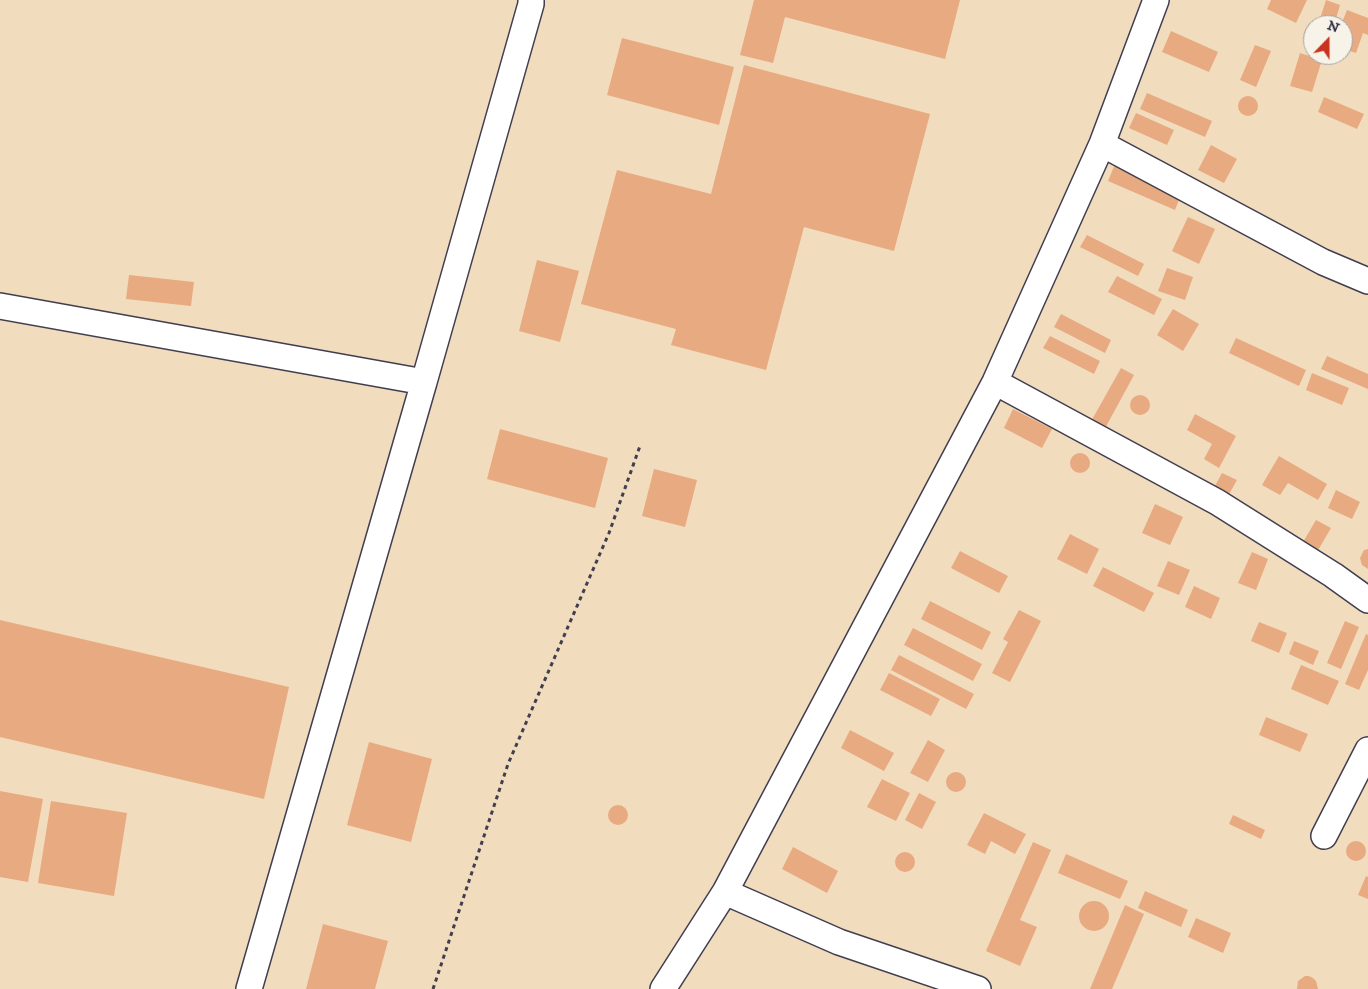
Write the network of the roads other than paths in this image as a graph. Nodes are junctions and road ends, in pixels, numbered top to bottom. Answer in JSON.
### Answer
{"nodes":[{"id":1,"x":531,"y":0,"type":"edge"},
{"id":2,"x":1156,"y":0,"type":"edge"},
{"id":3,"x":1102,"y":144,"type":"junction"},
{"id":4,"x":1368,"y":281,"type":"edge"},
{"id":5,"x":0,"y":306,"type":"edge"},
{"id":6,"x":424,"y":382,"type":"junction"},
{"id":7,"x":995,"y":382,"type":"junction"},
{"id":8,"x":1368,"y":600,"type":"edge"},
{"id":9,"x":1368,"y":750,"type":"edge"},
{"id":10,"x":1324,"y":836,"type":"dead end"},
{"id":11,"x":724,"y":892,"type":"junction"},
{"id":12,"x":249,"y":989,"type":"edge"},
{"id":13,"x":663,"y":989,"type":"edge"},
{"id":14,"x":978,"y":989,"type":"edge"}],
"edges":[{"from":1,"to":6,"type":"street"},
{"from":2,"to":3,"type":"street"},
{"from":3,"to":4,"type":"street"},
{"from":3,"to":7,"type":"street"},
{"from":5,"to":6,"type":"street"},
{"from":6,"to":12,"type":"street"},
{"from":7,"to":8,"type":"street"},
{"from":7,"to":11,"type":"street"},
{"from":9,"to":10,"type":"street"},
{"from":11,"to":13,"type":"street"},
{"from":11,"to":14,"type":"street"}]}
